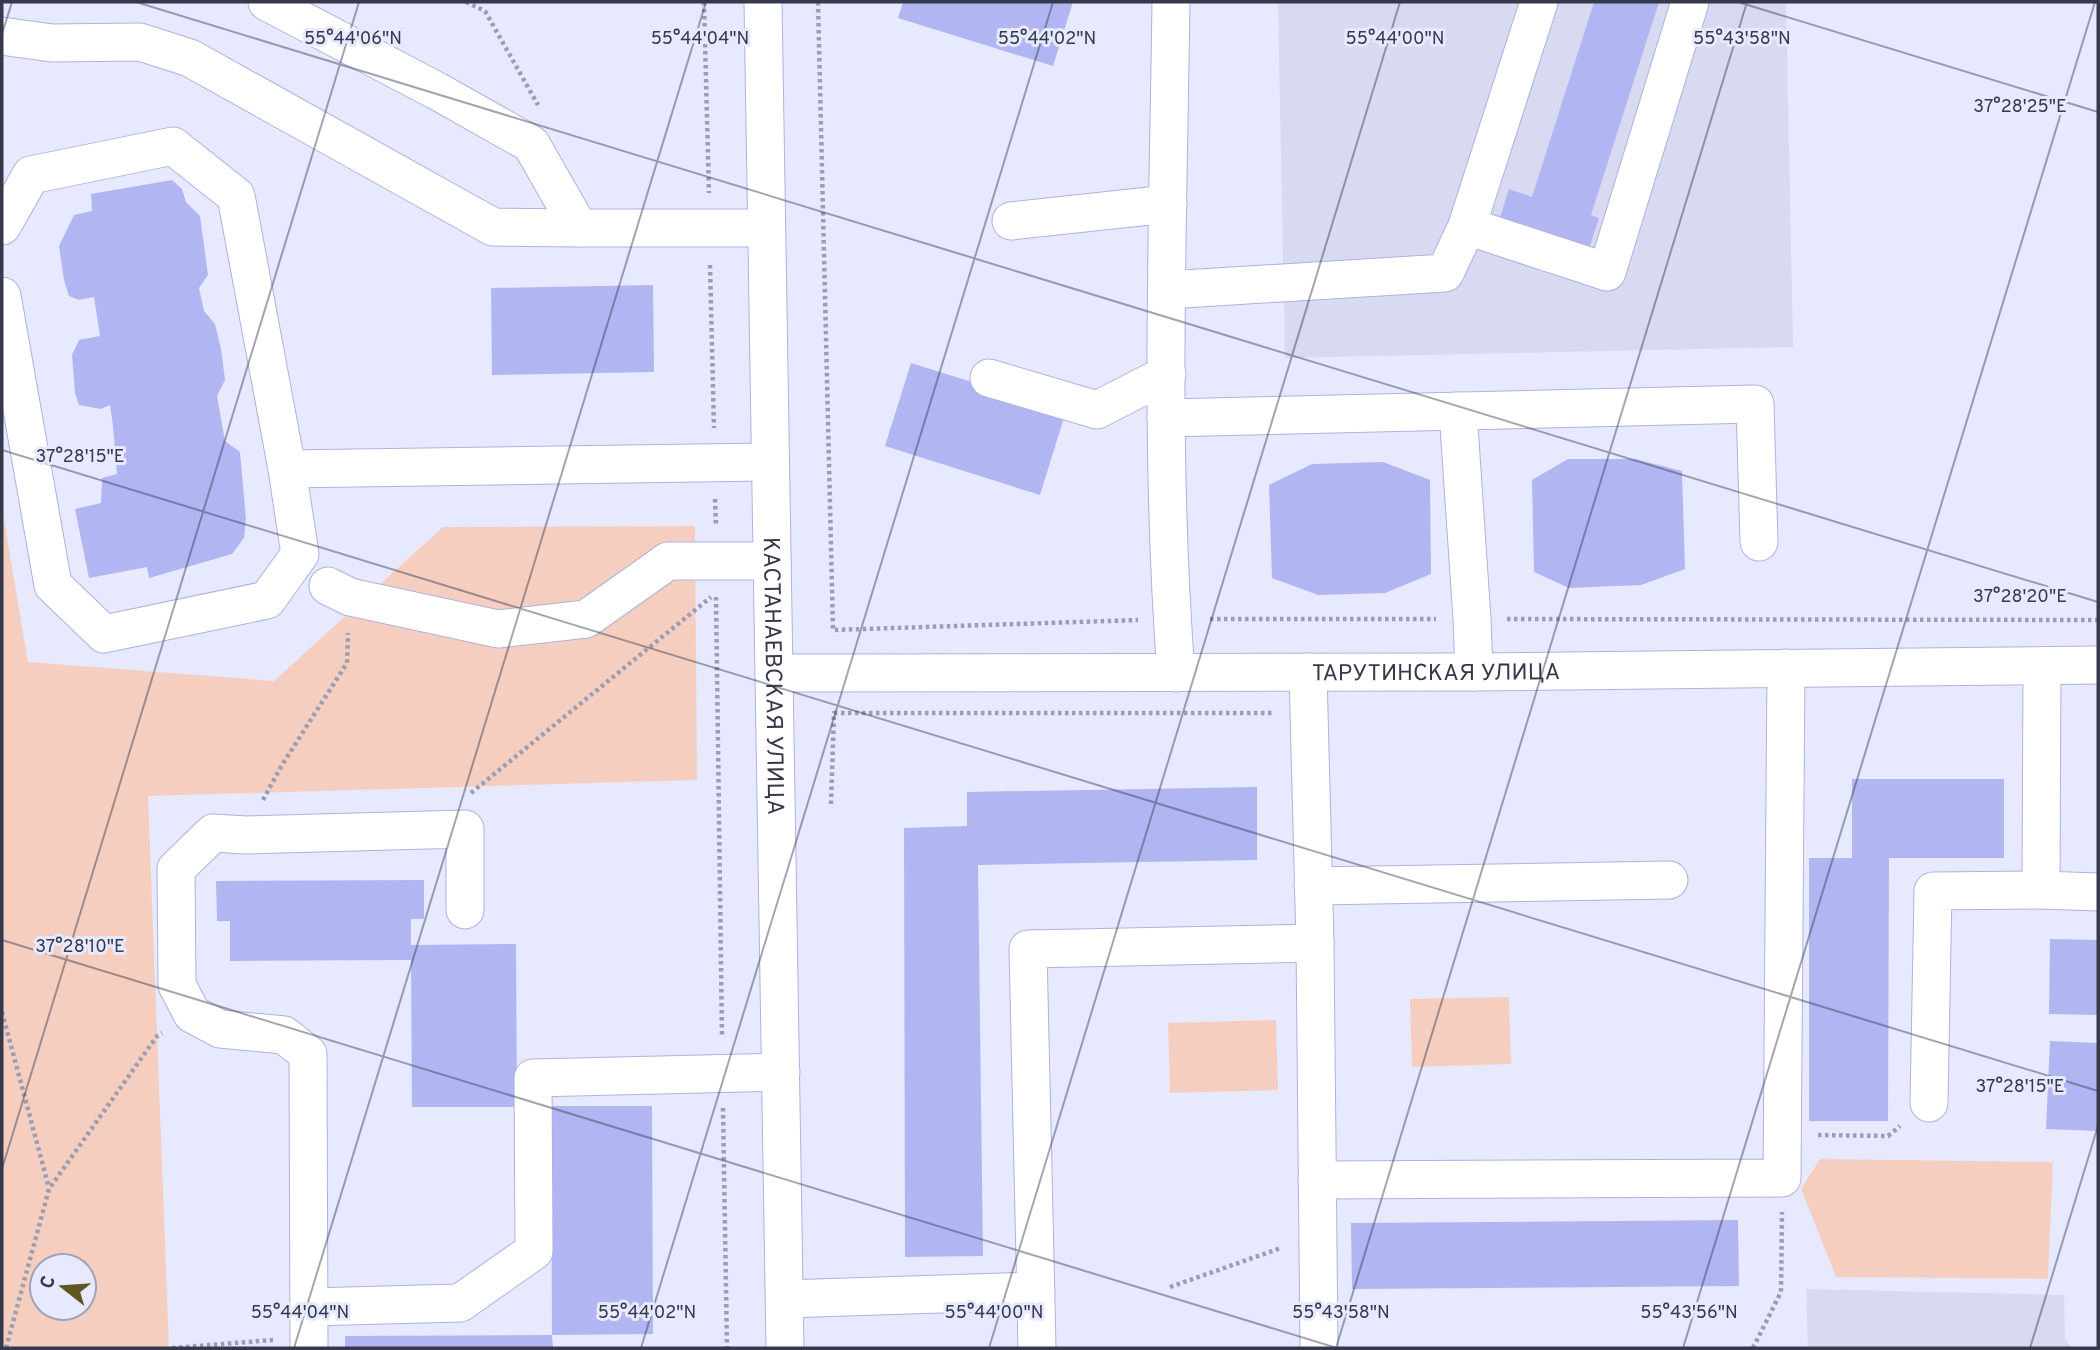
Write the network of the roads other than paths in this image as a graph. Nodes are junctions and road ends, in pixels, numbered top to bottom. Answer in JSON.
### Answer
{"nodes":[{"id":1,"x":267,"y":2,"type":"edge"},
{"id":2,"x":763,"y":2,"type":"edge"},
{"id":3,"x":1171,"y":2,"type":"edge"},
{"id":4,"x":1539,"y":2,"type":"edge"},
{"id":5,"x":1690,"y":2,"type":"edge"},
{"id":6,"x":2,"y":36,"type":"edge"},
{"id":7,"x":1168,"y":204,"type":"junction"},
{"id":8,"x":1011,"y":221,"type":"dead end"},
{"id":9,"x":2,"y":226,"type":"edge"},
{"id":10,"x":1467,"y":226,"type":"junction"},
{"id":11,"x":579,"y":228,"type":"junction"},
{"id":12,"x":766,"y":228,"type":"junction"},
{"id":13,"x":1167,"y":290,"type":"junction"},
{"id":14,"x":2,"y":296,"type":"edge"},
{"id":15,"x":1167,"y":374,"type":"junction"},
{"id":16,"x":989,"y":378,"type":"dead end"},
{"id":17,"x":1458,"y":411,"type":"junction"},
{"id":18,"x":1167,"y":418,"type":"junction"},
{"id":19,"x":770,"y":462,"type":"junction"},
{"id":20,"x":287,"y":469,"type":"junction"},
{"id":21,"x":1759,"y":542,"type":"dead end"},
{"id":22,"x":772,"y":561,"type":"junction"},
{"id":23,"x":339,"y":591,"type":"road end"},
{"id":24,"x":2098,"y":665,"type":"edge"},
{"id":25,"x":2042,"y":666,"type":"junction"},
{"id":26,"x":1786,"y":668,"type":"junction"},
{"id":27,"x":1308,"y":672,"type":"junction"},
{"id":28,"x":1474,"y":672,"type":"junction"},
{"id":29,"x":774,"y":673,"type":"junction"},
{"id":30,"x":1176,"y":673,"type":"junction"},
{"id":31,"x":1669,"y":880,"type":"dead end"},
{"id":32,"x":1313,"y":886,"type":"junction"},
{"id":33,"x":2041,"y":890,"type":"junction"},
{"id":34,"x":2098,"y":892,"type":"edge"},
{"id":35,"x":465,"y":910,"type":"dead end"},
{"id":36,"x":1315,"y":943,"type":"junction"},
{"id":37,"x":781,"y":1072,"type":"junction"},
{"id":38,"x":1930,"y":1102,"type":"road end"},
{"id":39,"x":1317,"y":1180,"type":"junction"},
{"id":40,"x":1036,"y":1291,"type":"junction"},
{"id":41,"x":785,"y":1299,"type":"junction"},
{"id":42,"x":309,"y":1330,"type":"edge"},
{"id":43,"x":785,"y":1348,"type":"edge"},
{"id":44,"x":1037,"y":1348,"type":"edge"},
{"id":45,"x":1319,"y":1348,"type":"edge"}],
"edges":[{"from":1,"to":11,"type":"street"},
{"from":2,"to":12,"type":"street","name":"КАСТАНАЕВСКАЯ УЛИЦА"},
{"from":3,"to":7,"type":"street"},
{"from":4,"to":10,"type":"street"},
{"from":5,"to":10,"type":"street"},
{"from":6,"to":11,"type":"street"},
{"from":7,"to":8,"type":"street"},
{"from":7,"to":13,"type":"street"},
{"from":9,"to":20,"type":"street"},
{"from":10,"to":13,"type":"street"},
{"from":11,"to":12,"type":"street"},
{"from":12,"to":19,"type":"street","name":"КАСТАНАЕВСКАЯ УЛИЦА"},
{"from":13,"to":15,"type":"street"},
{"from":14,"to":20,"type":"street"},
{"from":15,"to":16,"type":"street"},
{"from":15,"to":18,"type":"street"},
{"from":17,"to":18,"type":"street"},
{"from":17,"to":21,"type":"street"},
{"from":17,"to":28,"type":"street"},
{"from":18,"to":30,"type":"street"},
{"from":19,"to":20,"type":"street"},
{"from":19,"to":22,"type":"street","name":"КАСТАНАЕВСКАЯ УЛИЦА"},
{"from":22,"to":23,"type":"street"},
{"from":22,"to":29,"type":"street","name":"КАСТАНАЕВСКАЯ УЛИЦА"},
{"from":24,"to":25,"type":"street","name":"ТАРУТИНСКАЯ УЛИЦА"},
{"from":25,"to":26,"type":"street","name":"ТАРУТИНСКАЯ УЛИЦА"},
{"from":25,"to":33,"type":"street"},
{"from":26,"to":28,"type":"street","name":"ТАРУТИНСКАЯ УЛИЦА"},
{"from":26,"to":39,"type":"street"},
{"from":27,"to":28,"type":"street","name":"ТАРУТИНСКАЯ УЛИЦА"},
{"from":27,"to":30,"type":"street","name":"ТАРУТИНСКАЯ УЛИЦА"},
{"from":27,"to":32,"type":"street"},
{"from":29,"to":30,"type":"street","name":"ТАРУТИНСКАЯ УЛИЦА"},
{"from":29,"to":37,"type":"street","name":"КАСТАНАЕВСКАЯ УЛИЦА"},
{"from":31,"to":32,"type":"street"},
{"from":32,"to":36,"type":"street"},
{"from":33,"to":34,"type":"street"},
{"from":33,"to":38,"type":"street"},
{"from":35,"to":42,"type":"street"},
{"from":36,"to":39,"type":"street"},
{"from":36,"to":40,"type":"street"},
{"from":37,"to":41,"type":"street","name":"КАСТАНАЕВСКАЯ УЛИЦА"},
{"from":37,"to":42,"type":"street"},
{"from":39,"to":45,"type":"street"},
{"from":40,"to":41,"type":"street"},
{"from":40,"to":44,"type":"street"},
{"from":41,"to":43,"type":"street","name":"КАСТАНАЕВСКАЯ УЛИЦА"}]}
